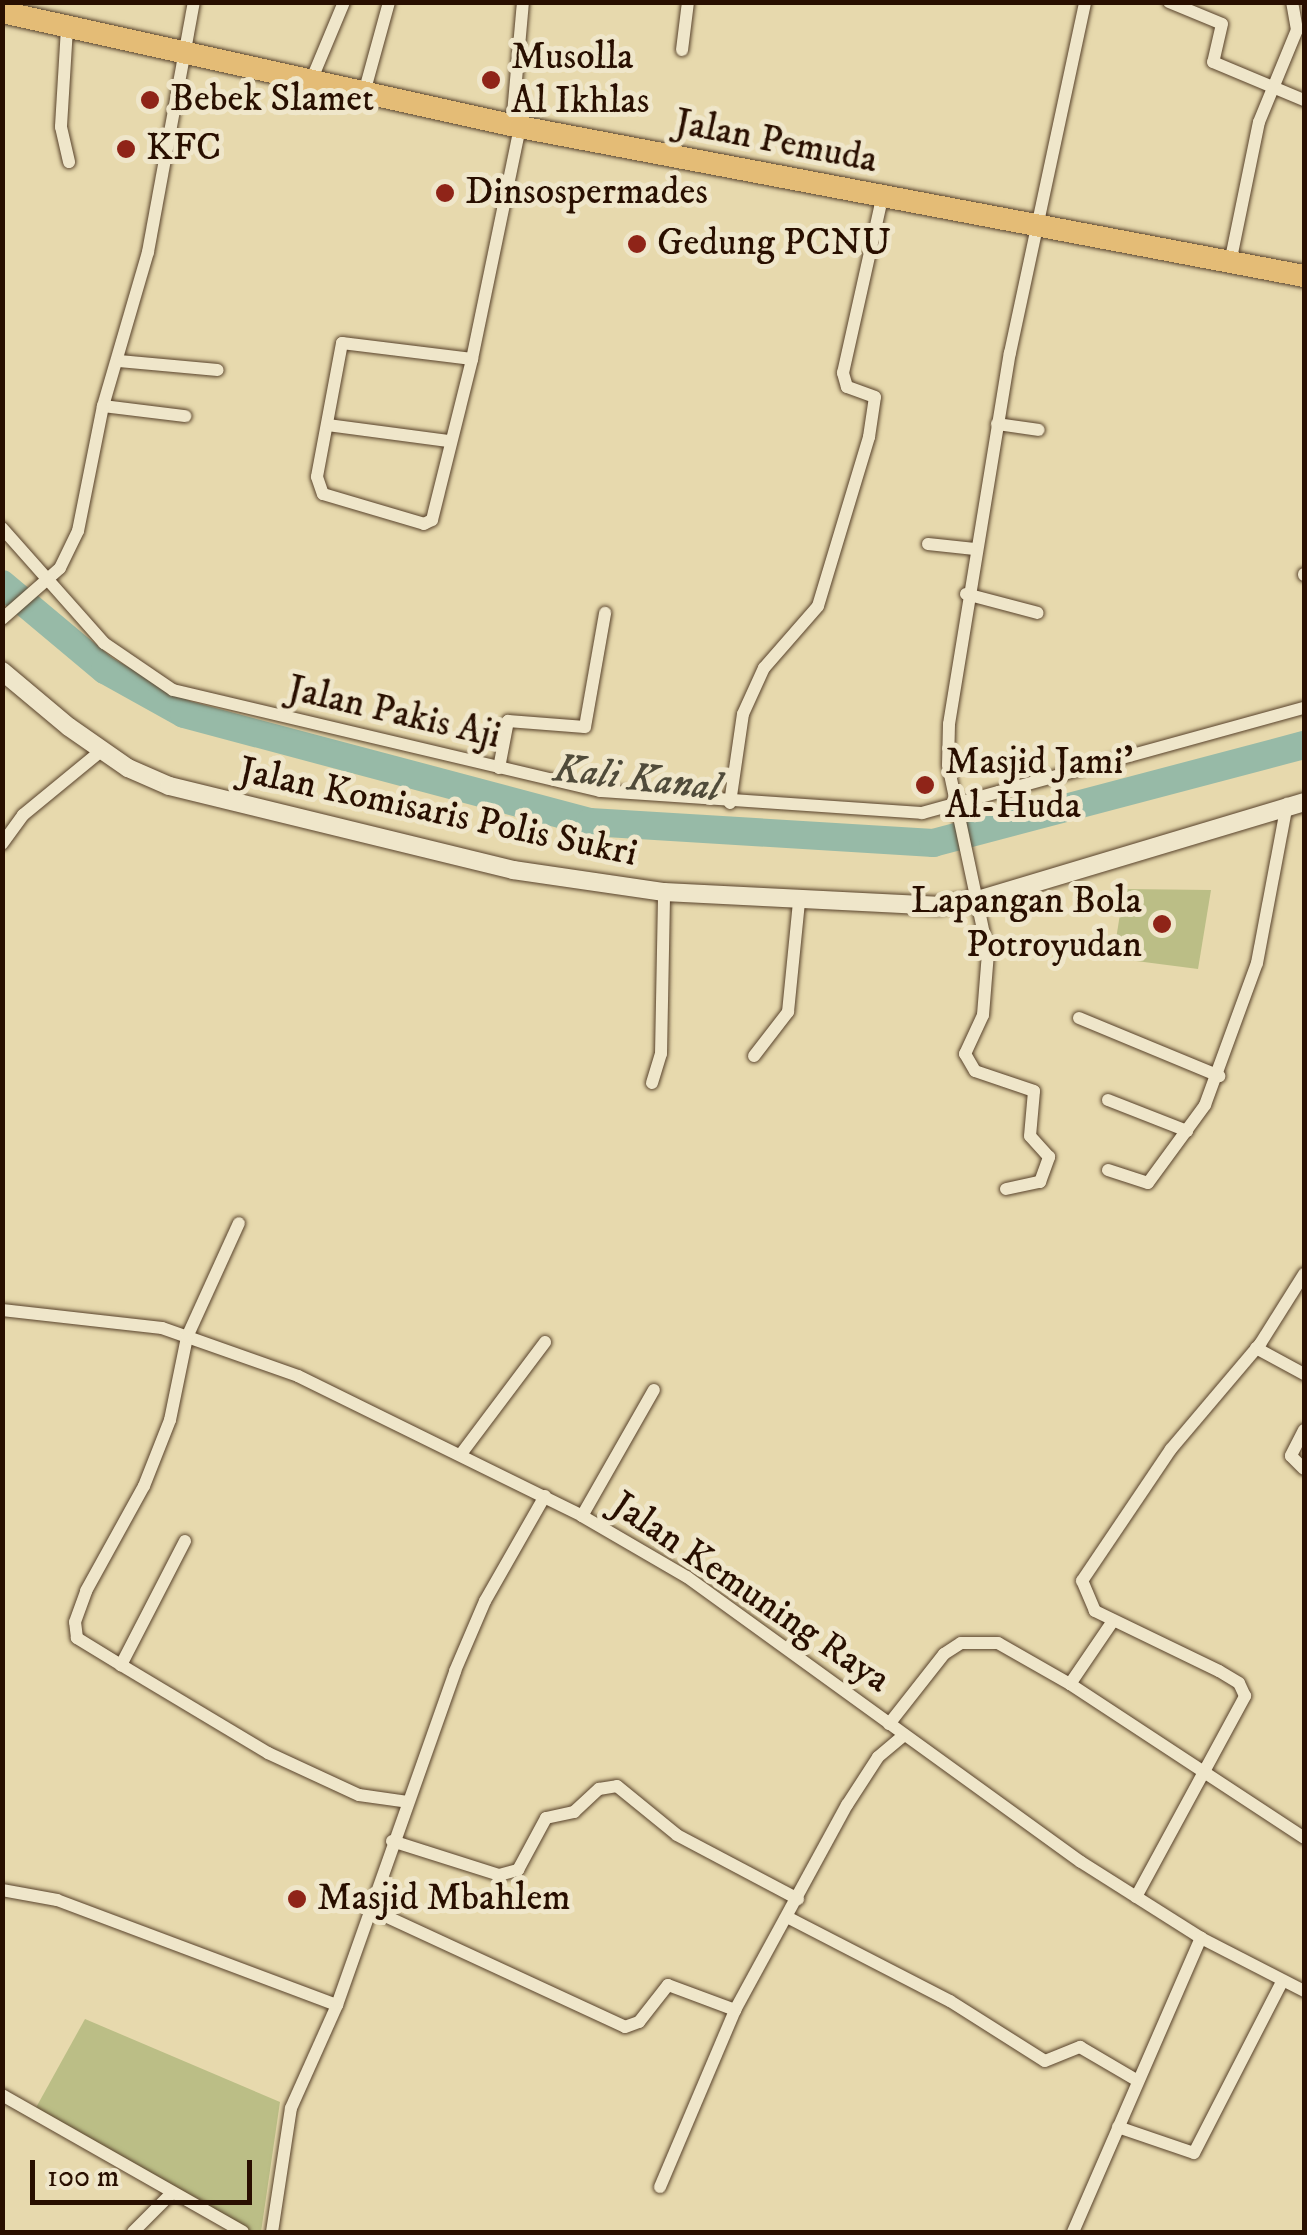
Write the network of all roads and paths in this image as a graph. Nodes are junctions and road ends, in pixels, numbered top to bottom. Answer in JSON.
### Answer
{"nodes":[{"id":1,"x":194,"y":2,"type":"edge"},
{"id":2,"x":344,"y":2,"type":"edge"},
{"id":3,"x":389,"y":2,"type":"edge"},
{"id":4,"x":523,"y":2,"type":"edge"},
{"id":5,"x":688,"y":2,"type":"edge"},
{"id":6,"x":1169,"y":2,"type":"edge"},
{"id":7,"x":1292,"y":2,"type":"edge"},
{"id":8,"x":1082,"y":3,"type":"edge"},
{"id":9,"x":2,"y":12,"type":"edge"},
{"id":10,"x":67,"y":28,"type":"junction"},
{"id":11,"x":682,"y":50,"type":"dead end"},
{"id":12,"x":184,"y":53,"type":"junction"},
{"id":13,"x":310,"y":82,"type":"junction"},
{"id":14,"x":1274,"y":88,"type":"junction"},
{"id":15,"x":364,"y":93,"type":"junction"},
{"id":16,"x":1304,"y":100,"type":"edge"},
{"id":17,"x":516,"y":126,"type":"junction"},
{"id":18,"x":70,"y":162,"type":"dead end"},
{"id":19,"x":882,"y":198,"type":"junction"},
{"id":20,"x":1035,"y":228,"type":"junction"},
{"id":21,"x":1230,"y":263,"type":"junction"},
{"id":22,"x":1304,"y":276,"type":"edge"},
{"id":23,"x":472,"y":358,"type":"junction"},
{"id":24,"x":119,"y":360,"type":"junction"},
{"id":25,"x":218,"y":370,"type":"dead end"},
{"id":26,"x":103,"y":406,"type":"junction"},
{"id":27,"x":185,"y":416,"type":"dead end"},
{"id":28,"x":997,"y":424,"type":"junction"},
{"id":29,"x":328,"y":425,"type":"junction"},
{"id":30,"x":1039,"y":430,"type":"dead end"},
{"id":31,"x":448,"y":441,"type":"junction"},
{"id":32,"x":2,"y":528,"type":"edge"},
{"id":33,"x":928,"y":544,"type":"dead end"},
{"id":34,"x":975,"y":550,"type":"junction"},
{"id":35,"x":50,"y":579,"type":"junction"},
{"id":36,"x":966,"y":594,"type":"junction"},
{"id":37,"x":605,"y":612,"type":"dead end"},
{"id":38,"x":1038,"y":612,"type":"dead end"},
{"id":39,"x":2,"y":619,"type":"edge"},
{"id":40,"x":2,"y":671,"type":"edge"},
{"id":41,"x":1304,"y":708,"type":"edge"},
{"id":42,"x":102,"y":750,"type":"junction"},
{"id":43,"x":499,"y":768,"type":"junction"},
{"id":44,"x":730,"y":803,"type":"junction"},
{"id":45,"x":1296,"y":803,"type":"edge"},
{"id":46,"x":959,"y":804,"type":"junction"},
{"id":47,"x":2,"y":844,"type":"edge"},
{"id":48,"x":980,"y":890,"type":"junction"},
{"id":49,"x":664,"y":892,"type":"junction"},
{"id":50,"x":799,"y":902,"type":"junction"},
{"id":51,"x":1079,"y":1018,"type":"dead end"},
{"id":52,"x":754,"y":1056,"type":"dead end"},
{"id":53,"x":1218,"y":1076,"type":"junction"},
{"id":54,"x":652,"y":1083,"type":"dead end"},
{"id":55,"x":1108,"y":1100,"type":"dead end"},
{"id":56,"x":1187,"y":1131,"type":"junction"},
{"id":57,"x":1108,"y":1170,"type":"dead end"},
{"id":58,"x":1006,"y":1189,"type":"dead end"},
{"id":59,"x":238,"y":1223,"type":"dead end"},
{"id":60,"x":1304,"y":1274,"type":"edge"},
{"id":61,"x":2,"y":1310,"type":"edge"},
{"id":62,"x":187,"y":1337,"type":"junction"},
{"id":63,"x":545,"y":1342,"type":"dead end"},
{"id":64,"x":1256,"y":1348,"type":"junction"},
{"id":65,"x":1304,"y":1374,"type":"edge"},
{"id":66,"x":654,"y":1390,"type":"dead end"},
{"id":67,"x":1304,"y":1430,"type":"edge"},
{"id":68,"x":462,"y":1454,"type":"junction"},
{"id":69,"x":1304,"y":1469,"type":"edge"},
{"id":70,"x":545,"y":1496,"type":"junction"},
{"id":71,"x":582,"y":1516,"type":"junction"},
{"id":72,"x":184,"y":1541,"type":"dead end"},
{"id":73,"x":1113,"y":1622,"type":"junction"},
{"id":74,"x":121,"y":1664,"type":"junction"},
{"id":75,"x":1070,"y":1684,"type":"junction"},
{"id":76,"x":889,"y":1724,"type":"junction"},
{"id":77,"x":904,"y":1735,"type":"junction"},
{"id":78,"x":1202,"y":1770,"type":"junction"},
{"id":79,"x":408,"y":1802,"type":"junction"},
{"id":80,"x":1304,"y":1838,"type":"edge"},
{"id":81,"x":392,"y":1841,"type":"junction"},
{"id":82,"x":2,"y":1890,"type":"edge"},
{"id":83,"x":1136,"y":1897,"type":"junction"},
{"id":84,"x":798,"y":1898,"type":"junction"},
{"id":85,"x":368,"y":1908,"type":"junction"},
{"id":86,"x":787,"y":1917,"type":"junction"},
{"id":87,"x":1201,"y":1938,"type":"junction"},
{"id":88,"x":1282,"y":1982,"type":"junction"},
{"id":89,"x":1304,"y":1991,"type":"edge"},
{"id":90,"x":338,"y":2005,"type":"junction"},
{"id":91,"x":735,"y":2010,"type":"junction"},
{"id":92,"x":1138,"y":2081,"type":"junction"},
{"id":93,"x":2,"y":2095,"type":"edge"},
{"id":94,"x":1118,"y":2127,"type":"junction"},
{"id":95,"x":660,"y":2186,"type":"dead end"},
{"id":96,"x":170,"y":2194,"type":"junction"},
{"id":97,"x":133,"y":2232,"type":"edge"},
{"id":98,"x":243,"y":2232,"type":"edge"},
{"id":99,"x":272,"y":2232,"type":"edge"},
{"id":100,"x":1073,"y":2232,"type":"edge"}],
"edges":[{"from":1,"to":12,"type":"street"},
{"from":2,"to":13,"type":"street"},
{"from":3,"to":15,"type":"street"},
{"from":4,"to":17,"type":"street"},
{"from":5,"to":11,"type":"street"},
{"from":6,"to":14,"type":"street"},
{"from":7,"to":14,"type":"street"},
{"from":8,"to":20,"type":"street"},
{"from":9,"to":10,"type":"highway","name":"Jalan Pemuda"},
{"from":10,"to":12,"type":"highway","name":"Jalan Pemuda"},
{"from":10,"to":18,"type":"street"},
{"from":12,"to":13,"type":"highway","name":"Jalan Pemuda"},
{"from":12,"to":24,"type":"street"},
{"from":13,"to":15,"type":"highway","name":"Jalan Pemuda"},
{"from":14,"to":16,"type":"street"},
{"from":14,"to":21,"type":"street"},
{"from":15,"to":17,"type":"highway","name":"Jalan Pemuda"},
{"from":17,"to":19,"type":"highway","name":"Jalan Pemuda"},
{"from":17,"to":23,"type":"street"},
{"from":19,"to":20,"type":"highway","name":"Jalan Pemuda"},
{"from":19,"to":44,"type":"street"},
{"from":20,"to":21,"type":"highway","name":"Jalan Pemuda"},
{"from":20,"to":28,"type":"street"},
{"from":21,"to":22,"type":"highway","name":"Jalan Pemuda"},
{"from":23,"to":29,"type":"street"},
{"from":23,"to":31,"type":"street"},
{"from":24,"to":25,"type":"street"},
{"from":24,"to":26,"type":"street"},
{"from":26,"to":27,"type":"street"},
{"from":26,"to":35,"type":"street"},
{"from":28,"to":30,"type":"street"},
{"from":28,"to":34,"type":"street"},
{"from":29,"to":31,"type":"street"},
{"from":29,"to":31,"type":"street"},
{"from":32,"to":35,"type":"street","name":"Jalan Pakis Aji"},
{"from":33,"to":34,"type":"street"},
{"from":34,"to":36,"type":"street"},
{"from":35,"to":39,"type":"street"},
{"from":35,"to":43,"type":"street","name":"Jalan Pakis Aji"},
{"from":36,"to":38,"type":"street"},
{"from":36,"to":46,"type":"street"},
{"from":37,"to":43,"type":"street"},
{"from":40,"to":42,"type":"main road","name":"Jalan Komisaris Polis Sukri"},
{"from":41,"to":46,"type":"street","name":"Jalan Pakis Aji"},
{"from":42,"to":47,"type":"street"},
{"from":42,"to":49,"type":"main road","name":"Jalan Komisaris Polis Sukri"},
{"from":43,"to":44,"type":"street","name":"Jalan Pakis Aji"},
{"from":44,"to":46,"type":"street","name":"Jalan Pakis Aji"},
{"from":45,"to":48,"type":"main road","name":"Jalan Komisaris Polis Sukri"},
{"from":45,"to":53,"type":"street"},
{"from":46,"to":48,"type":"street"},
{"from":48,"to":50,"type":"main road","name":"Jalan Komisaris Polis Sukri"},
{"from":48,"to":58,"type":"street"},
{"from":49,"to":50,"type":"main road","name":"Jalan Komisaris Polis Sukri"},
{"from":49,"to":54,"type":"street"},
{"from":50,"to":52,"type":"street"},
{"from":51,"to":53,"type":"street"},
{"from":53,"to":56,"type":"street"},
{"from":55,"to":56,"type":"street"},
{"from":56,"to":57,"type":"street"},
{"from":59,"to":62,"type":"street"},
{"from":60,"to":64,"type":"street"},
{"from":61,"to":62,"type":"street","name":"Jalan Kemuning Raya"},
{"from":62,"to":68,"type":"street","name":"Jalan Kemuning Raya"},
{"from":62,"to":74,"type":"street"},
{"from":63,"to":68,"type":"street"},
{"from":64,"to":65,"type":"street"},
{"from":64,"to":73,"type":"street"},
{"from":66,"to":71,"type":"street"},
{"from":67,"to":69,"type":"street"},
{"from":68,"to":70,"type":"street","name":"Jalan Kemuning Raya"},
{"from":70,"to":71,"type":"street","name":"Jalan Kemuning Raya"},
{"from":70,"to":79,"type":"street"},
{"from":71,"to":76,"type":"street","name":"Jalan Kemuning Raya"},
{"from":72,"to":74,"type":"street"},
{"from":73,"to":75,"type":"street"},
{"from":73,"to":78,"type":"street"},
{"from":74,"to":79,"type":"street"},
{"from":75,"to":76,"type":"street"},
{"from":75,"to":78,"type":"street"},
{"from":76,"to":77,"type":"street","name":"Jalan Kemuning Raya"},
{"from":77,"to":83,"type":"street","name":"Jalan Kemuning Raya"},
{"from":77,"to":84,"type":"street"},
{"from":78,"to":80,"type":"street"},
{"from":78,"to":83,"type":"street"},
{"from":79,"to":81,"type":"street"},
{"from":81,"to":84,"type":"street"},
{"from":81,"to":85,"type":"street"},
{"from":82,"to":90,"type":"street"},
{"from":83,"to":87,"type":"street","name":"Jalan Kemuning Raya"},
{"from":84,"to":86,"type":"street"},
{"from":85,"to":90,"type":"street"},
{"from":85,"to":91,"type":"street"},
{"from":86,"to":91,"type":"street"},
{"from":86,"to":92,"type":"street"},
{"from":87,"to":88,"type":"street","name":"Jalan Kemuning Raya"},
{"from":87,"to":92,"type":"street"},
{"from":88,"to":89,"type":"street","name":"Jalan Kemuning Raya"},
{"from":88,"to":94,"type":"street"},
{"from":90,"to":99,"type":"street"},
{"from":91,"to":95,"type":"street"},
{"from":92,"to":94,"type":"street"},
{"from":93,"to":96,"type":"street"},
{"from":94,"to":100,"type":"street"},
{"from":96,"to":97,"type":"street"},
{"from":96,"to":98,"type":"street"}]}
